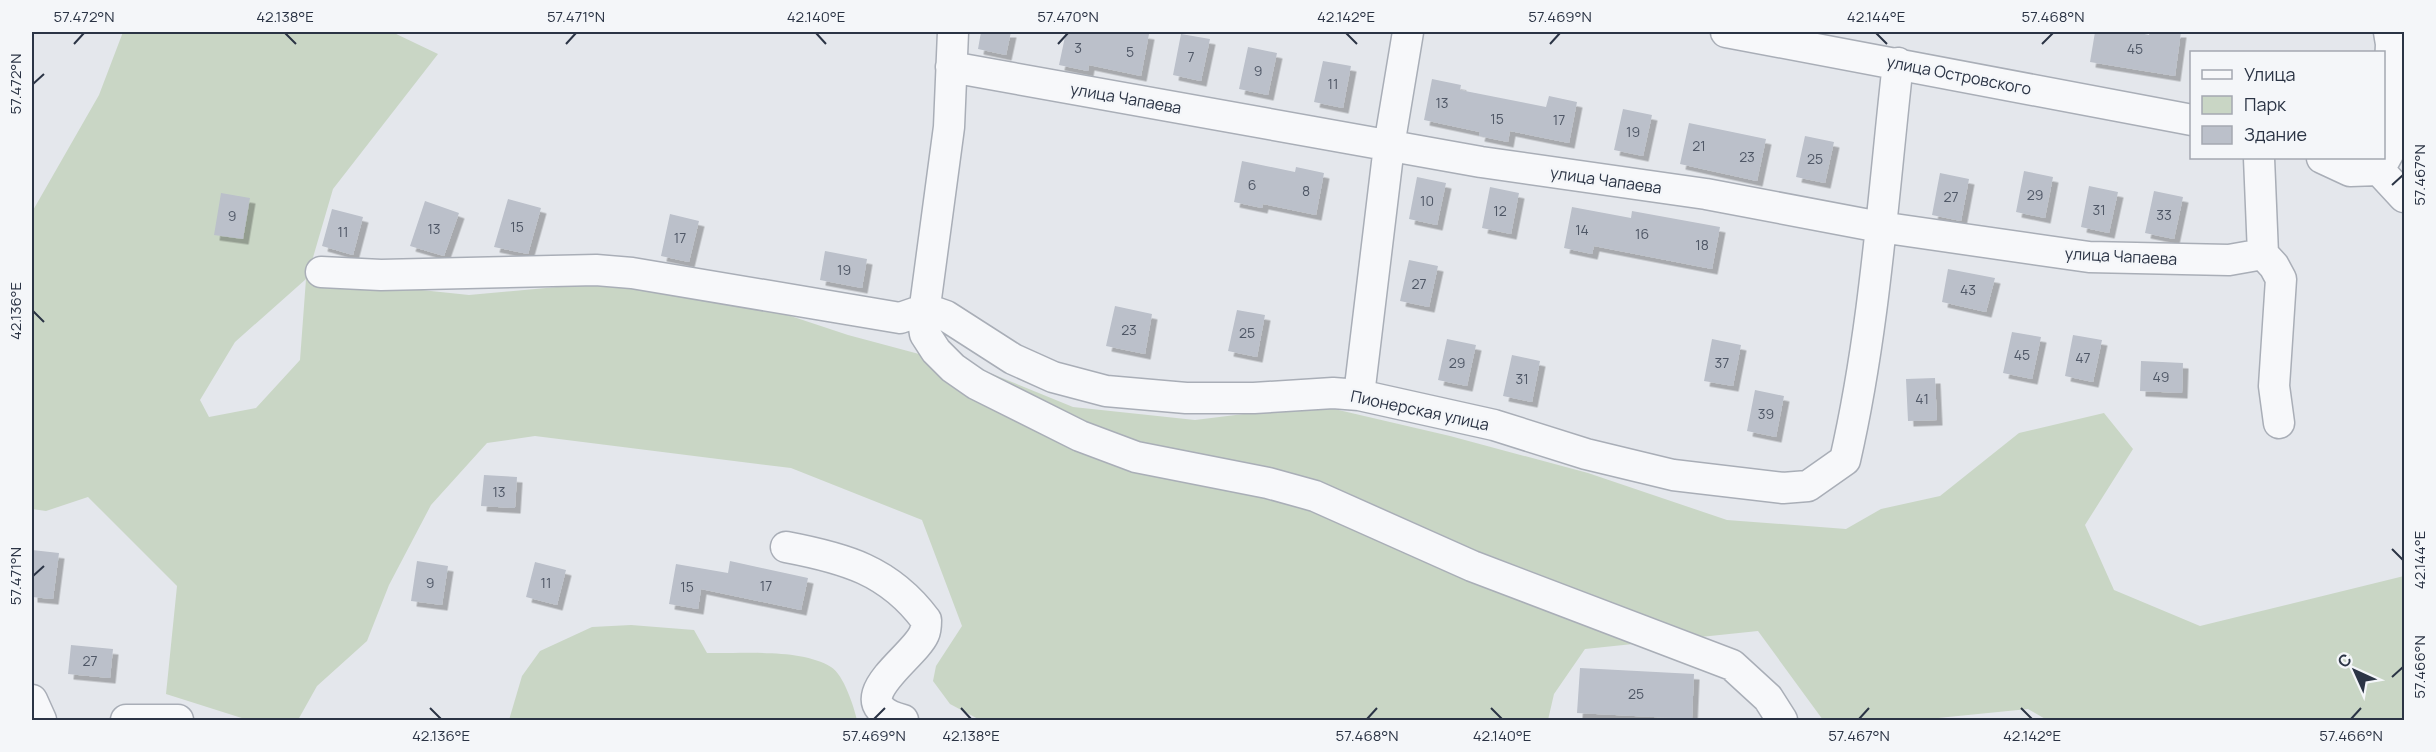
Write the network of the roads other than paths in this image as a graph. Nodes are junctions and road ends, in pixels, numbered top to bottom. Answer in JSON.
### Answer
{"nodes":[{"id":1,"x":953,"y":32,"type":"edge"},
{"id":2,"x":1408,"y":32,"type":"edge"},
{"id":3,"x":1726,"y":32,"type":"edge"},
{"id":4,"x":2395,"y":39,"type":"edge"},
{"id":5,"x":1898,"y":63,"type":"junction"},
{"id":6,"x":951,"y":67,"type":"junction"},
{"id":7,"x":2387,"y":95,"type":"edge"},
{"id":8,"x":2190,"y":120,"type":"edge"},
{"id":9,"x":1389,"y":146,"type":"junction"},
{"id":10,"x":2259,"y":159,"type":"edge"},
{"id":11,"x":2324,"y":159,"type":"edge"},
{"id":12,"x":2379,"y":170,"type":"junction"},
{"id":13,"x":2404,"y":197,"type":"edge"},
{"id":14,"x":1880,"y":227,"type":"junction"},
{"id":15,"x":2263,"y":254,"type":"junction"},
{"id":16,"x":321,"y":272,"type":"dead end"},
{"id":17,"x":926,"y":309,"type":"junction"},
{"id":18,"x":1359,"y":395,"type":"junction"},
{"id":19,"x":2279,"y":423,"type":"dead end"},
{"id":20,"x":786,"y":547,"type":"dead end"},
{"id":21,"x":32,"y":700,"type":"edge"},
{"id":22,"x":40,"y":720,"type":"edge"},
{"id":23,"x":126,"y":720,"type":"edge"},
{"id":24,"x":178,"y":720,"type":"edge"},
{"id":25,"x":903,"y":720,"type":"edge"},
{"id":26,"x":1782,"y":720,"type":"edge"}],
"edges":[{"from":1,"to":6,"type":"street"},
{"from":2,"to":9,"type":"street"},
{"from":3,"to":5,"type":"street","name":"улица Островского"},
{"from":4,"to":7,"type":"street"},
{"from":5,"to":8,"type":"street","name":"улица Островского"},
{"from":5,"to":14,"type":"street"},
{"from":6,"to":9,"type":"street","name":"улица Чапаева"},
{"from":6,"to":17,"type":"street"},
{"from":7,"to":12,"type":"street"},
{"from":9,"to":14,"type":"street","name":"улица Чапаева"},
{"from":9,"to":18,"type":"street"},
{"from":10,"to":15,"type":"street"},
{"from":11,"to":12,"type":"street"},
{"from":12,"to":13,"type":"street"},
{"from":14,"to":15,"type":"street","name":"улица Чапаева"},
{"from":14,"to":18,"type":"street","name":"Пионерская улица"},
{"from":15,"to":19,"type":"street"},
{"from":16,"to":17,"type":"street"},
{"from":17,"to":18,"type":"street","name":"Пионерская улица"},
{"from":17,"to":26,"type":"street"},
{"from":20,"to":25,"type":"street"},
{"from":21,"to":22,"type":"street"},
{"from":23,"to":24,"type":"street"}]}
